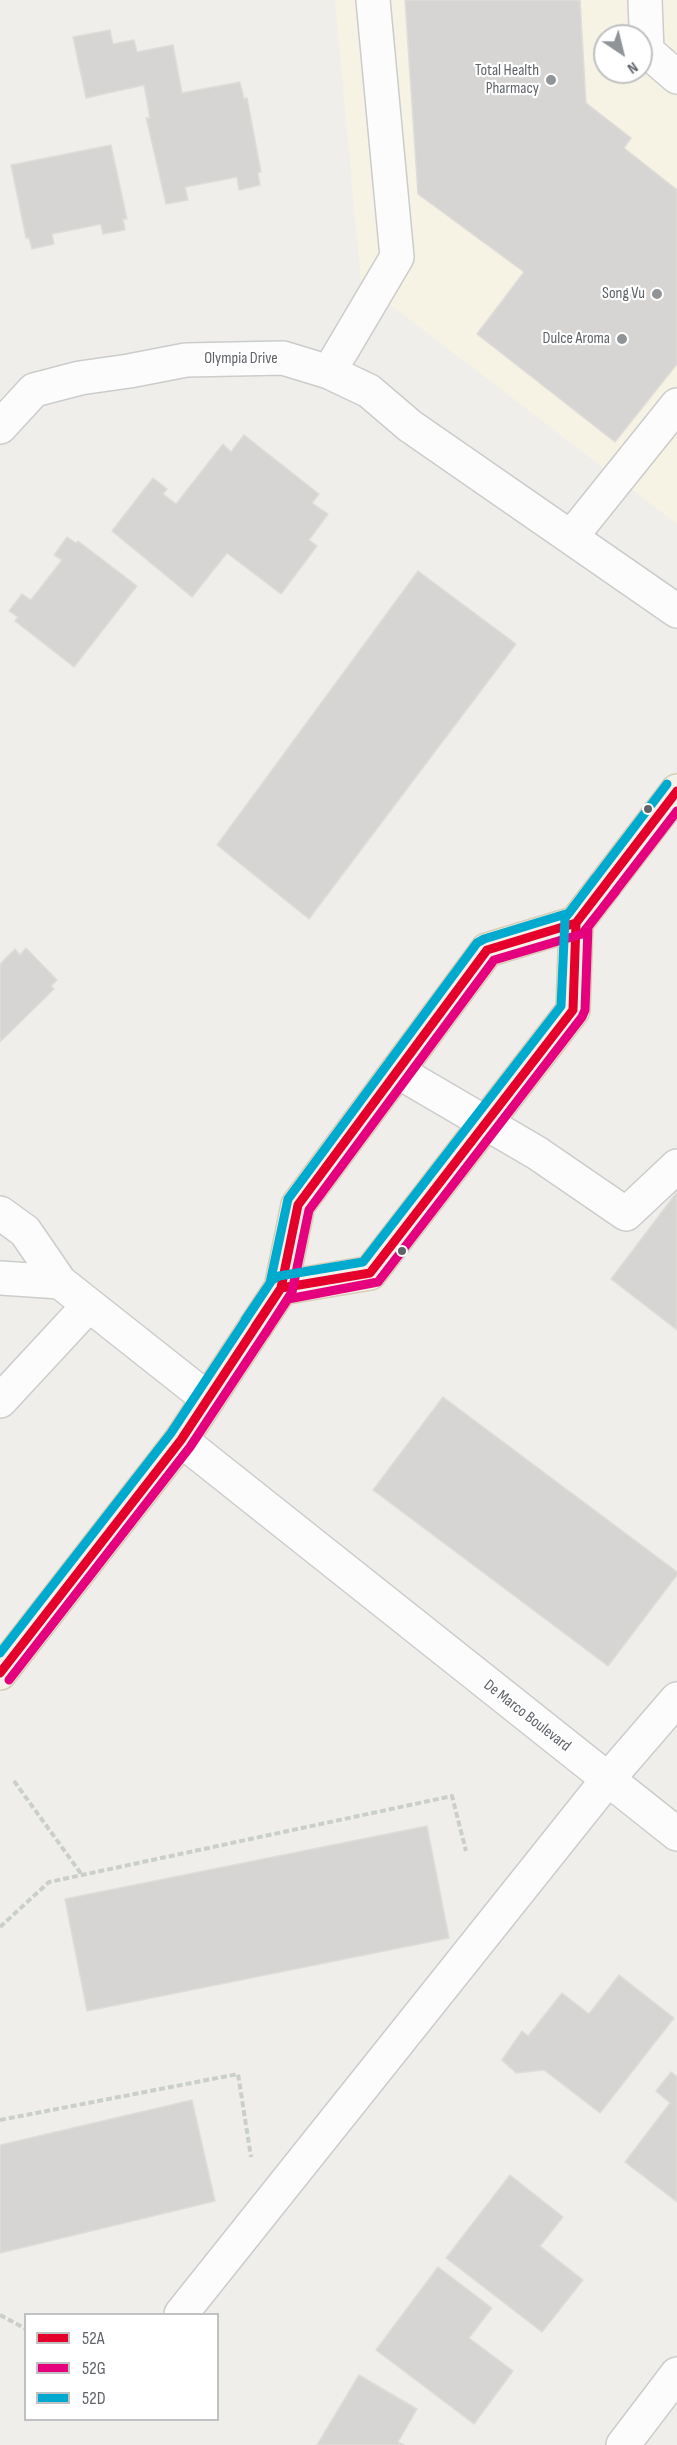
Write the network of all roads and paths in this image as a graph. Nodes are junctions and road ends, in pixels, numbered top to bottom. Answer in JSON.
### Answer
{"nodes":[{"id":1,"x":373,"y":0,"type":"edge"},
{"id":2,"x":645,"y":0,"type":"edge"},
{"id":3,"x":677,"y":77,"type":"edge"},
{"id":4,"x":329,"y":372,"type":"junction"},
{"id":5,"x":677,"y":405,"type":"edge"},
{"id":6,"x":0,"y":427,"type":"edge"},
{"id":7,"x":571,"y":537,"type":"junction"},
{"id":8,"x":677,"y":611,"type":"edge"},
{"id":9,"x":677,"y":791,"type":"edge"},
{"id":10,"x":576,"y":922,"type":"junction"},
{"id":11,"x":397,"y":1071,"type":"junction"},
{"id":12,"x":486,"y":1124,"type":"junction"},
{"id":13,"x":677,"y":1166,"type":"edge"},
{"id":14,"x":0,"y":1213,"type":"edge"},
{"id":15,"x":0,"y":1278,"type":"edge"},
{"id":16,"x":60,"y":1282,"type":"junction"},
{"id":17,"x":281,"y":1288,"type":"junction"},
{"id":18,"x":89,"y":1305,"type":"junction"},
{"id":19,"x":208,"y":1399,"type":"junction"},
{"id":20,"x":0,"y":1401,"type":"edge"},
{"id":21,"x":181,"y":1440,"type":"junction"},
{"id":22,"x":0,"y":1673,"type":"edge"},
{"id":23,"x":677,"y":1699,"type":"edge"},
{"id":24,"x":608,"y":1779,"type":"junction"},
{"id":25,"x":14,"y":1781,"type":"dead end"},
{"id":26,"x":677,"y":1834,"type":"edge"},
{"id":27,"x":466,"y":1851,"type":"dead end"},
{"id":28,"x":82,"y":1875,"type":"junction"},
{"id":29,"x":0,"y":1927,"type":"edge"},
{"id":30,"x":0,"y":2120,"type":"edge"},
{"id":31,"x":260,"y":2216,"type":"junction"},
{"id":32,"x":182,"y":2313,"type":"edge"},
{"id":33,"x":0,"y":2315,"type":"edge"},
{"id":34,"x":24,"y":2329,"type":"edge"},
{"id":35,"x":677,"y":2374,"type":"edge"},
{"id":36,"x":623,"y":2445,"type":"edge"}],
"edges":[{"from":1,"to":4,"type":"street"},
{"from":2,"to":3,"type":"street"},
{"from":4,"to":6,"type":"street","name":"Olympia Drive"},
{"from":4,"to":7,"type":"street","name":"Olympia Drive"},
{"from":5,"to":7,"type":"street"},
{"from":7,"to":8,"type":"street","name":"Olympia Drive"},
{"from":9,"to":10,"type":"main road"},
{"from":10,"to":11,"type":"main road"},
{"from":10,"to":12,"type":"main road"},
{"from":11,"to":12,"type":"street"},
{"from":11,"to":17,"type":"main road"},
{"from":12,"to":13,"type":"street"},
{"from":12,"to":17,"type":"main road"},
{"from":14,"to":16,"type":"street"},
{"from":15,"to":16,"type":"street"},
{"from":16,"to":18,"type":"street"},
{"from":17,"to":19,"type":"main road"},
{"from":18,"to":19,"type":"street"},
{"from":18,"to":20,"type":"street"},
{"from":19,"to":21,"type":"main road"},
{"from":21,"to":22,"type":"main road"},
{"from":21,"to":24,"type":"street","name":"De Marco Boulevard"},
{"from":23,"to":24,"type":"street"},
{"from":24,"to":26,"type":"street","name":"De Marco Boulevard"},
{"from":24,"to":31,"type":"street"},
{"from":25,"to":28,"type":"path"},
{"from":27,"to":28,"type":"path"},
{"from":28,"to":29,"type":"path"},
{"from":30,"to":31,"type":"path"},
{"from":31,"to":32,"type":"street"},
{"from":33,"to":34,"type":"path"},
{"from":35,"to":36,"type":"street"}]}
